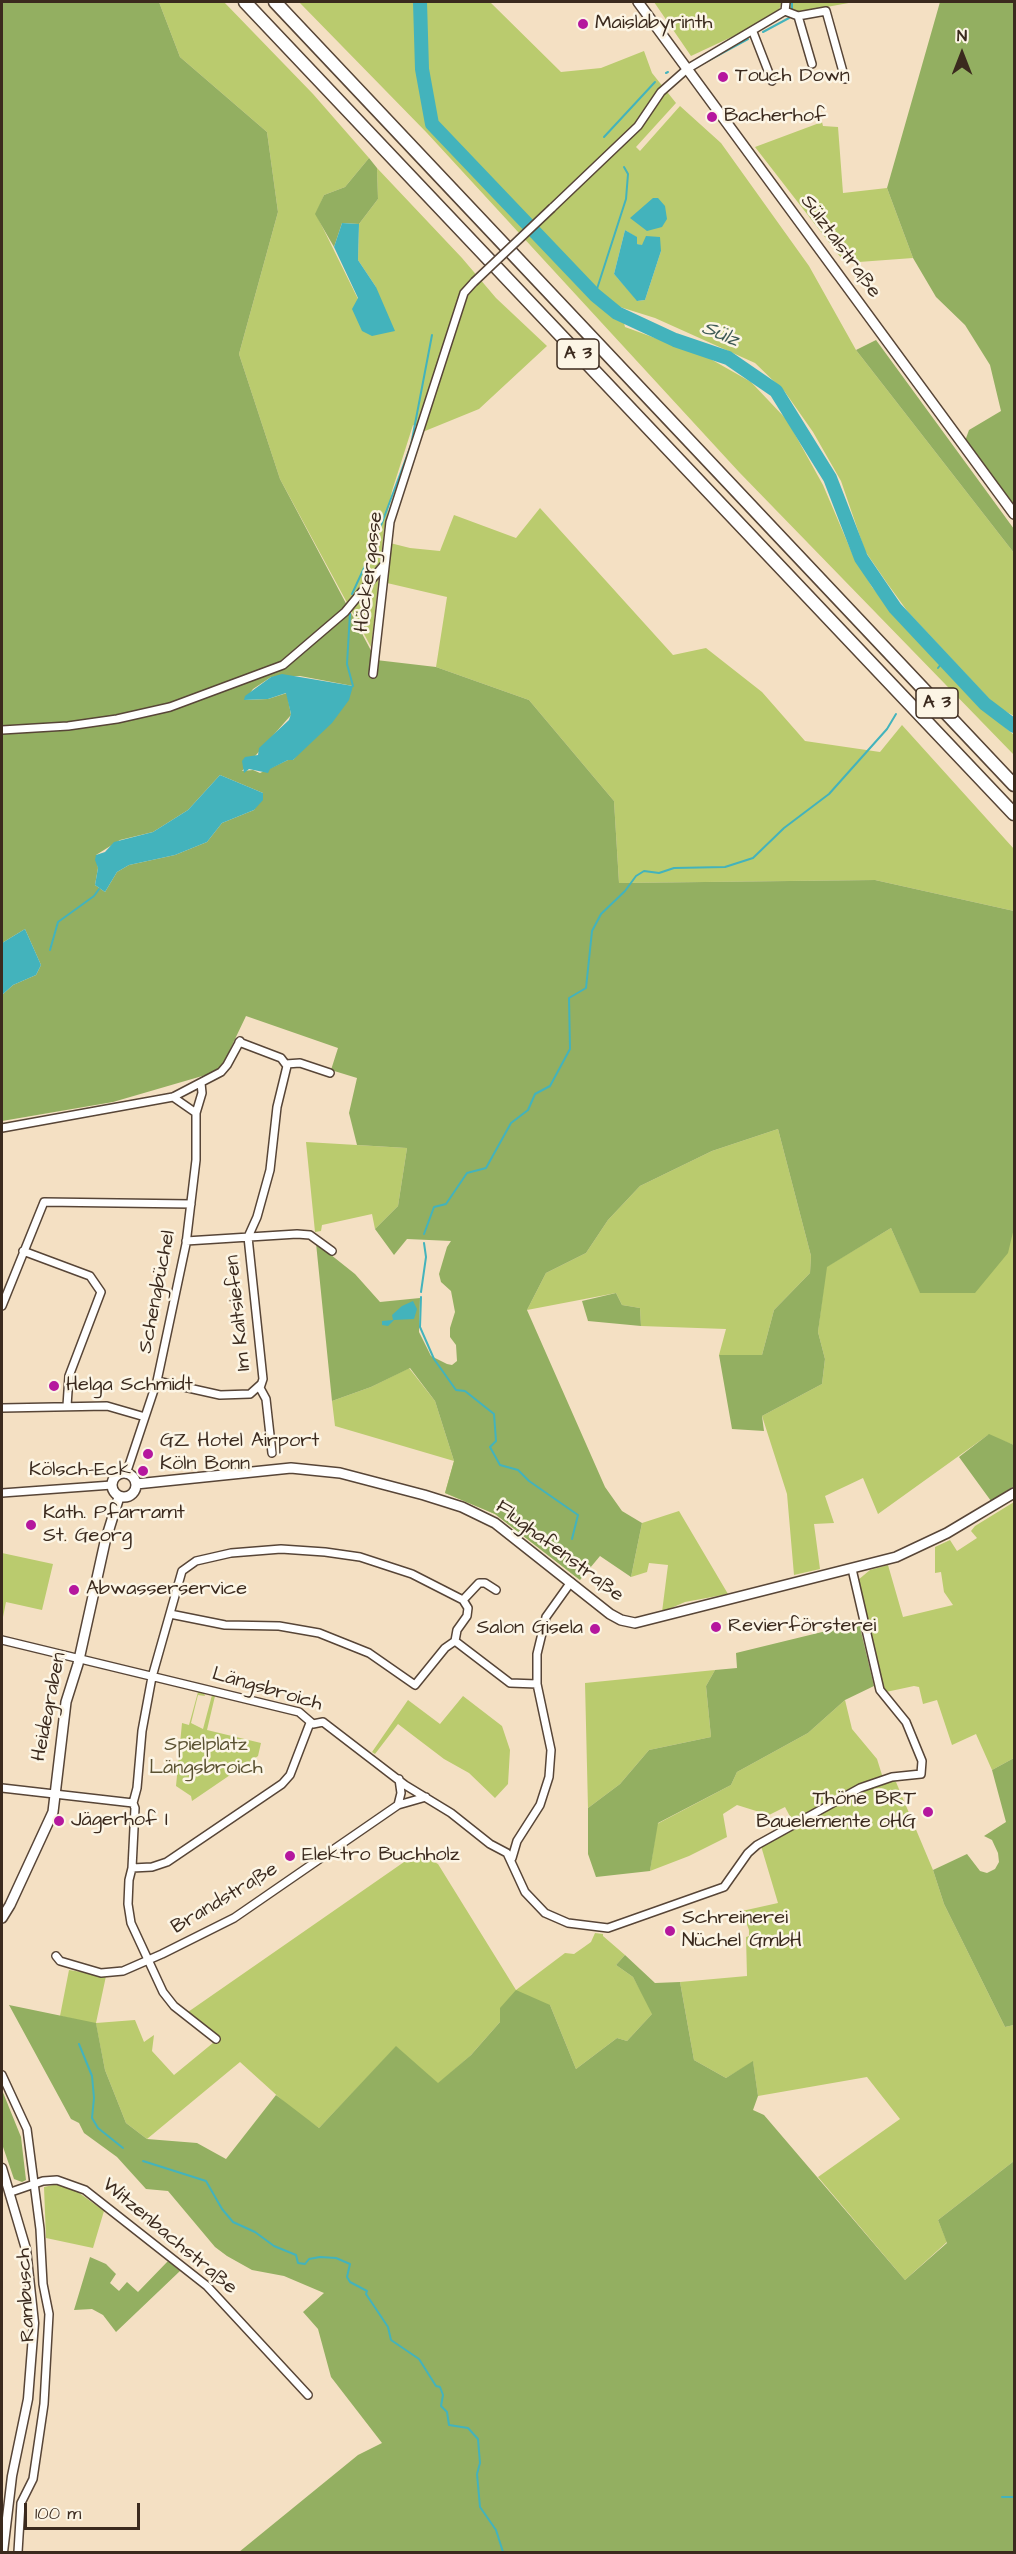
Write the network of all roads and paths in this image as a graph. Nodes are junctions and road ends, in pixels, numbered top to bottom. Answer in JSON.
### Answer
{"nodes":[{"id":1,"x":245,"y":2,"type":"edge"},
{"id":2,"x":275,"y":2,"type":"edge"},
{"id":3,"x":638,"y":2,"type":"edge"},
{"id":4,"x":786,"y":2,"type":"edge"},
{"id":5,"x":785,"y":11,"type":"junction"},
{"id":6,"x":798,"y":16,"type":"junction"},
{"id":7,"x":753,"y":32,"type":"junction"},
{"id":8,"x":812,"y":64,"type":"dead end"},
{"id":9,"x":687,"y":69,"type":"junction"},
{"id":10,"x":845,"y":79,"type":"dead end"},
{"id":11,"x":772,"y":81,"type":"dead end"},
{"id":12,"x":1014,"y":514,"type":"edge"},
{"id":13,"x":383,"y":566,"type":"junction"},
{"id":14,"x":373,"y":674,"type":"dead end"},
{"id":15,"x":2,"y":730,"type":"edge"},
{"id":16,"x":1014,"y":785,"type":"edge"},
{"id":17,"x":1014,"y":814,"type":"edge"},
{"id":18,"x":286,"y":1064,"type":"junction"},
{"id":19,"x":330,"y":1073,"type":"dead end"},
{"id":20,"x":201,"y":1083,"type":"junction"},
{"id":21,"x":173,"y":1097,"type":"junction"},
{"id":22,"x":196,"y":1113,"type":"junction"},
{"id":23,"x":2,"y":1128,"type":"edge"},
{"id":24,"x":191,"y":1204,"type":"junction"},
{"id":25,"x":248,"y":1237,"type":"junction"},
{"id":26,"x":186,"y":1241,"type":"junction"},
{"id":27,"x":23,"y":1251,"type":"junction"},
{"id":28,"x":332,"y":1251,"type":"dead end"},
{"id":29,"x":2,"y":1306,"type":"edge"},
{"id":30,"x":157,"y":1381,"type":"junction"},
{"id":31,"x":260,"y":1385,"type":"junction"},
{"id":32,"x":67,"y":1406,"type":"junction"},
{"id":33,"x":2,"y":1407,"type":"edge"},
{"id":34,"x":146,"y":1417,"type":"junction"},
{"id":35,"x":272,"y":1453,"type":"dead end"},
{"id":36,"x":126,"y":1474,"type":"junction"},
{"id":37,"x":136,"y":1484,"type":"junction"},
{"id":38,"x":112,"y":1485,"type":"junction"},
{"id":39,"x":2,"y":1493,"type":"edge"},
{"id":40,"x":1014,"y":1493,"type":"edge"},
{"id":41,"x":119,"y":1497,"type":"junction"},
{"id":42,"x":852,"y":1569,"type":"junction"},
{"id":43,"x":571,"y":1582,"type":"junction"},
{"id":44,"x":496,"y":1590,"type":"dead end"},
{"id":45,"x":463,"y":1600,"type":"junction"},
{"id":46,"x":170,"y":1614,"type":"junction"},
{"id":47,"x":2,"y":1640,"type":"edge"},
{"id":48,"x":455,"y":1641,"type":"junction"},
{"id":49,"x":79,"y":1657,"type":"junction"},
{"id":50,"x":152,"y":1677,"type":"junction"},
{"id":51,"x":537,"y":1684,"type":"junction"},
{"id":52,"x":310,"y":1723,"type":"junction"},
{"id":53,"x":398,"y":1778,"type":"junction"},
{"id":54,"x":2,"y":1788,"type":"edge"},
{"id":55,"x":54,"y":1794,"type":"junction"},
{"id":56,"x":426,"y":1797,"type":"junction"},
{"id":57,"x":133,"y":1803,"type":"junction"},
{"id":58,"x":398,"y":1805,"type":"junction"},
{"id":59,"x":517,"y":1841,"type":"junction"},
{"id":60,"x":501,"y":1848,"type":"junction"},
{"id":61,"x":512,"y":1858,"type":"junction"},
{"id":62,"x":132,"y":1868,"type":"junction"},
{"id":63,"x":2,"y":1918,"type":"edge"},
{"id":64,"x":56,"y":1956,"type":"dead end"},
{"id":65,"x":147,"y":1960,"type":"junction"},
{"id":66,"x":216,"y":2039,"type":"dead end"},
{"id":67,"x":2,"y":2075,"type":"edge"},
{"id":68,"x":2,"y":2168,"type":"edge"},
{"id":69,"x":35,"y":2183,"type":"junction"},
{"id":70,"x":11,"y":2192,"type":"junction"},
{"id":71,"x":308,"y":2395,"type":"dead end"},
{"id":72,"x":3,"y":2553,"type":"edge"},
{"id":73,"x":18,"y":2553,"type":"edge"}],
"edges":[{"from":1,"to":17,"type":"highway","number":"A 3"},
{"from":2,"to":16,"type":"highway","number":"A 3"},
{"from":3,"to":9,"type":"main road","name":"Sülztalstraße"},
{"from":4,"to":5,"type":"street"},
{"from":5,"to":6,"type":"street"},
{"from":5,"to":7,"type":"street","name":"Höckergasse"},
{"from":6,"to":8,"type":"street"},
{"from":6,"to":10,"type":"street"},
{"from":7,"to":9,"type":"street","name":"Höckergasse"},
{"from":7,"to":11,"type":"street"},
{"from":9,"to":12,"type":"main road","name":"Sülztalstraße"},
{"from":9,"to":13,"type":"street","name":"Höckergasse","bridge":true},
{"from":13,"to":14,"type":"street","name":"Höckergasse"},
{"from":13,"to":15,"type":"street"},
{"from":18,"to":19,"type":"street"},
{"from":18,"to":20,"type":"street"},
{"from":18,"to":25,"type":"street"},
{"from":20,"to":21,"type":"street"},
{"from":20,"to":22,"type":"street","name":"Schengbüchel"},
{"from":21,"to":22,"type":"street"},
{"from":21,"to":23,"type":"street"},
{"from":22,"to":24,"type":"street","name":"Schengbüchel"},
{"from":24,"to":26,"type":"street","name":"Schengbüchel"},
{"from":24,"to":27,"type":"street"},
{"from":25,"to":26,"type":"street"},
{"from":25,"to":28,"type":"street"},
{"from":25,"to":31,"type":"street","name":"Im Kaltsiefen"},
{"from":26,"to":30,"type":"street","name":"Schengbüchel"},
{"from":27,"to":29,"type":"street"},
{"from":27,"to":32,"type":"street"},
{"from":30,"to":31,"type":"street","name":"Im Kaltsiefen"},
{"from":30,"to":34,"type":"street","name":"Schengbüchel"},
{"from":31,"to":35,"type":"street","name":"Im Kaltsiefen"},
{"from":32,"to":33,"type":"street"},
{"from":32,"to":34,"type":"street"},
{"from":34,"to":36,"type":"street","name":"Schengbüchel"},
{"from":36,"to":37,"type":"main road"},
{"from":36,"to":38,"type":"main road"},
{"from":37,"to":41,"type":"main road"},
{"from":37,"to":43,"type":"main road","name":"Flughafenstraße"},
{"from":38,"to":39,"type":"street"},
{"from":38,"to":41,"type":"main road"},
{"from":40,"to":42,"type":"main road","name":"Flughafenstraße"},
{"from":41,"to":49,"type":"main road","name":"Heidegraben"},
{"from":42,"to":43,"type":"main road","name":"Flughafenstraße"},
{"from":42,"to":61,"type":"street"},
{"from":43,"to":51,"type":"street"},
{"from":44,"to":45,"type":"street"},
{"from":45,"to":46,"type":"street"},
{"from":45,"to":48,"type":"street"},
{"from":46,"to":48,"type":"street"},
{"from":46,"to":50,"type":"street"},
{"from":47,"to":49,"type":"street","name":"Längsbroich"},
{"from":48,"to":51,"type":"street"},
{"from":49,"to":50,"type":"street","name":"Längsbroich"},
{"from":49,"to":55,"type":"main road","name":"Heidegraben"},
{"from":50,"to":52,"type":"street","name":"Längsbroich"},
{"from":50,"to":57,"type":"street"},
{"from":51,"to":59,"type":"street"},
{"from":52,"to":53,"type":"street","name":"Längsbroich"},
{"from":52,"to":62,"type":"street"},
{"from":53,"to":56,"type":"street","name":"Längsbroich"},
{"from":53,"to":58,"type":"street"},
{"from":54,"to":55,"type":"street"},
{"from":55,"to":57,"type":"street"},
{"from":55,"to":63,"type":"main road","name":"Heidegraben"},
{"from":56,"to":58,"type":"street","name":"Brandstraße"},
{"from":56,"to":60,"type":"street","name":"Längsbroich"},
{"from":57,"to":62,"type":"street"},
{"from":58,"to":65,"type":"street","name":"Brandstraße"},
{"from":59,"to":60,"type":"street"},
{"from":59,"to":61,"type":"street"},
{"from":60,"to":61,"type":"street","name":"Längsbroich"},
{"from":62,"to":65,"type":"street"},
{"from":64,"to":65,"type":"street","name":"Brandstraße"},
{"from":65,"to":66,"type":"street"},
{"from":67,"to":69,"type":"street","name":"Rambusch"},
{"from":68,"to":70,"type":"street","name":"Rambusch"},
{"from":69,"to":70,"type":"street","name":"Witzenbachstraße"},
{"from":69,"to":71,"type":"street","name":"Witzenbachstraße"},
{"from":69,"to":73,"type":"street","name":"Rambusch"},
{"from":70,"to":72,"type":"street","name":"Rambusch"}]}
